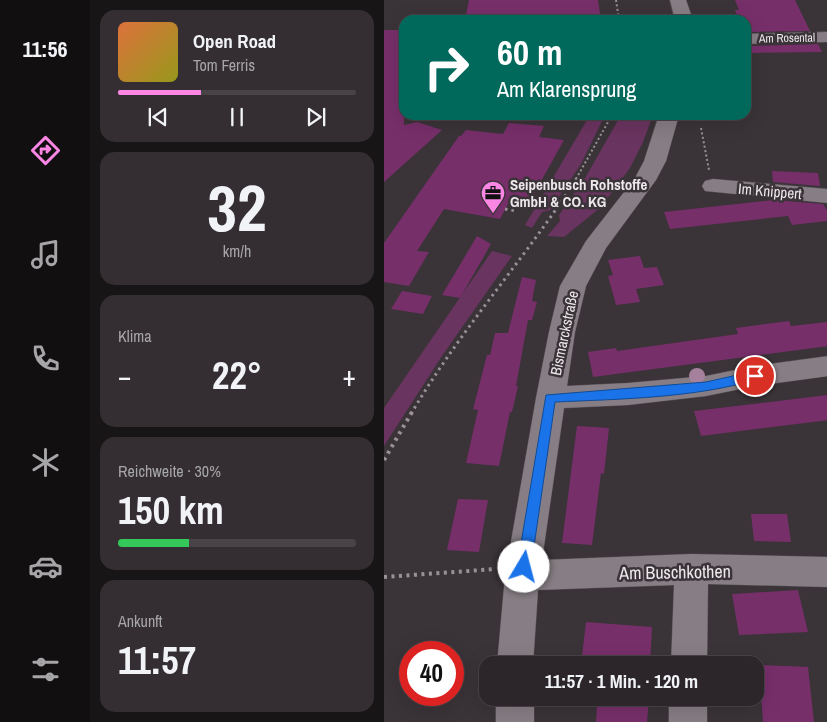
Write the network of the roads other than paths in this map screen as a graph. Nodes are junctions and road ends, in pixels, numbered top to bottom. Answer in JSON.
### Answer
{"nodes":[{"id":1,"x":678,"y":0,"type":"edge"},
{"id":2,"x":682,"y":15,"type":"edge"},
{"id":3,"x":827,"y":37,"type":"edge"},
{"id":4,"x":751,"y":39,"type":"edge"},
{"id":5,"x":667,"y":120,"type":"edge"},
{"id":6,"x":713,"y":186,"type":"road end"},
{"id":7,"x":827,"y":196,"type":"edge"},
{"id":8,"x":827,"y":366,"type":"edge"},
{"id":9,"x":550,"y":398,"type":"junction"},
{"id":10,"x":690,"y":570,"type":"junction"},
{"id":11,"x":827,"y":572,"type":"edge"},
{"id":12,"x":512,"y":573,"type":"junction"},
{"id":13,"x":515,"y":656,"type":"edge"},
{"id":14,"x":689,"y":656,"type":"edge"},
{"id":15,"x":515,"y":706,"type":"edge"},
{"id":16,"x":688,"y":706,"type":"edge"},
{"id":17,"x":515,"y":722,"type":"edge"},
{"id":18,"x":688,"y":722,"type":"edge"}],
"edges":[{"from":1,"to":2,"type":"street"},
{"from":3,"to":4,"type":"street","name":"Am Rosental"},
{"from":5,"to":9,"type":"street","name":"Bismarckstraße"},
{"from":6,"to":7,"type":"street","name":"Im Knippert"},
{"from":8,"to":9,"type":"street"},
{"from":9,"to":12,"type":"street","name":"Bismarckstraße"},
{"from":10,"to":11,"type":"street","name":"Am Buschkothen"},
{"from":10,"to":12,"type":"street","name":"Am Buschkothen"},
{"from":10,"to":14,"type":"street"},
{"from":12,"to":13,"type":"street","name":"Bismarckstraße"},
{"from":15,"to":17,"type":"street"},
{"from":16,"to":18,"type":"street"}]}
